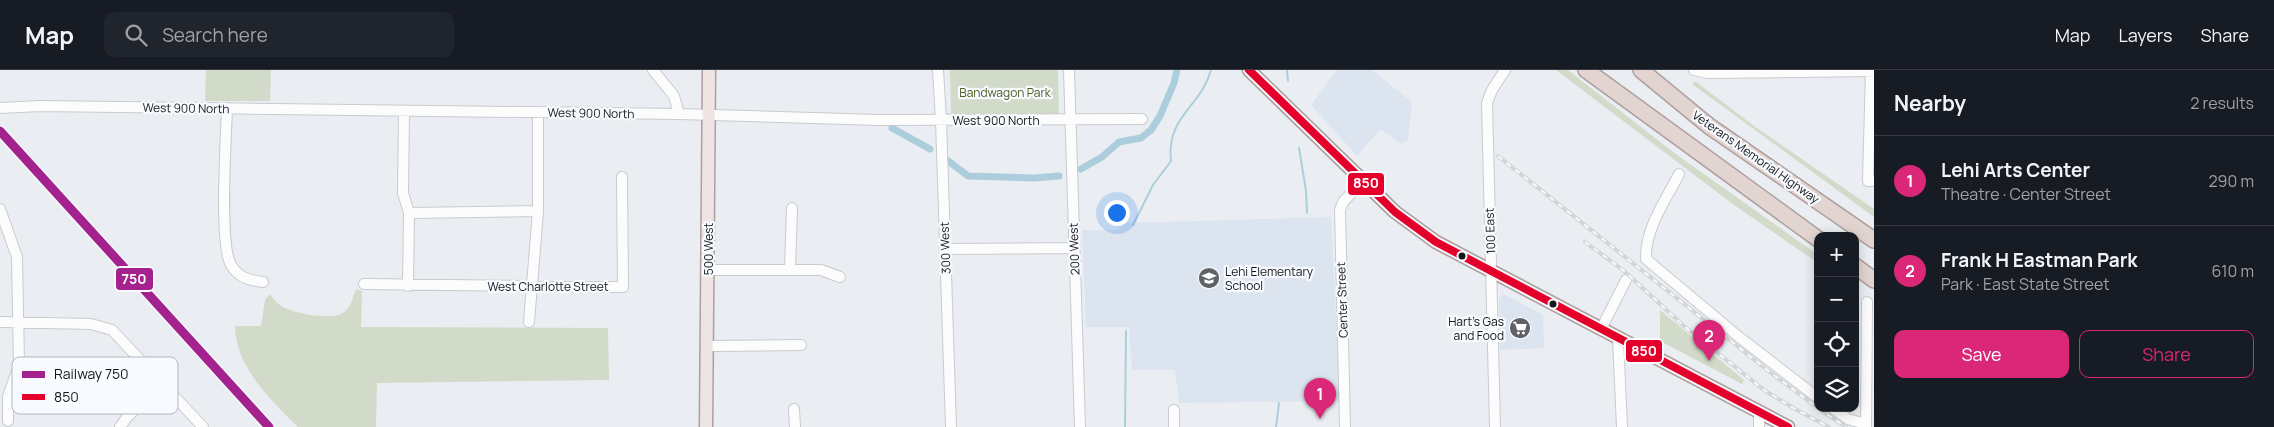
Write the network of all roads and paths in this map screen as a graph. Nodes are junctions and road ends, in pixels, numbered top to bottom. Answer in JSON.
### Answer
{"nodes":[{"id":1,"x":653,"y":70,"type":"edge"},
{"id":2,"x":709,"y":70,"type":"edge"},
{"id":3,"x":938,"y":70,"type":"edge"},
{"id":4,"x":1069,"y":70,"type":"edge"},
{"id":5,"x":1249,"y":70,"type":"edge"},
{"id":6,"x":1505,"y":70,"type":"edge"},
{"id":7,"x":1586,"y":70,"type":"edge"},
{"id":8,"x":1641,"y":70,"type":"edge"},
{"id":9,"x":1694,"y":70,"type":"edge"},
{"id":10,"x":1872,"y":70,"type":"edge"},
{"id":11,"x":0,"y":103,"type":"edge"},
{"id":12,"x":40,"y":106,"type":"junction"},
{"id":13,"x":0,"y":108,"type":"edge"},
{"id":14,"x":227,"y":108,"type":"junction"},
{"id":15,"x":404,"y":111,"type":"junction"},
{"id":16,"x":538,"y":112,"type":"junction"},
{"id":17,"x":679,"y":114,"type":"junction"},
{"id":18,"x":708,"y":115,"type":"junction"},
{"id":19,"x":1142,"y":119,"type":"dead end"},
{"id":20,"x":941,"y":120,"type":"junction"},
{"id":21,"x":1071,"y":120,"type":"junction"},
{"id":22,"x":1679,"y":174,"type":"dead end"},
{"id":23,"x":622,"y":178,"type":"dead end"},
{"id":24,"x":1362,"y":181,"type":"junction"},
{"id":25,"x":1871,"y":181,"type":"edge"},
{"id":26,"x":792,"y":208,"type":"dead end"},
{"id":27,"x":0,"y":209,"type":"edge"},
{"id":28,"x":538,"y":210,"type":"junction"},
{"id":29,"x":409,"y":212,"type":"junction"},
{"id":30,"x":4,"y":231,"type":"edge"},
{"id":31,"x":1814,"y":236,"type":"edge"},
{"id":32,"x":1874,"y":240,"type":"edge"},
{"id":33,"x":1074,"y":248,"type":"junction"},
{"id":34,"x":944,"y":250,"type":"junction"},
{"id":35,"x":790,"y":269,"type":"junction"},
{"id":36,"x":1859,"y":269,"type":"edge"},
{"id":37,"x":708,"y":270,"type":"junction"},
{"id":38,"x":1492,"y":271,"type":"junction"},
{"id":39,"x":840,"y":277,"type":"dead end"},
{"id":40,"x":1626,"y":280,"type":"dead end"},
{"id":41,"x":1874,"y":280,"type":"edge"},
{"id":42,"x":263,"y":282,"type":"dead end"},
{"id":43,"x":364,"y":284,"type":"dead end"},
{"id":44,"x":408,"y":286,"type":"junction"},
{"id":45,"x":533,"y":286,"type":"junction"},
{"id":46,"x":1866,"y":302,"type":"dead end"},
{"id":47,"x":0,"y":322,"type":"edge"},
{"id":48,"x":18,"y":322,"type":"junction"},
{"id":49,"x":529,"y":322,"type":"dead end"},
{"id":50,"x":1601,"y":329,"type":"junction"},
{"id":51,"x":1618,"y":338,"type":"junction"},
{"id":52,"x":801,"y":345,"type":"dead end"},
{"id":53,"x":707,"y":346,"type":"junction"},
{"id":54,"x":19,"y":357,"type":"edge"},
{"id":55,"x":138,"y":357,"type":"edge"},
{"id":56,"x":12,"y":385,"type":"edge"},
{"id":57,"x":1814,"y":395,"type":"edge"},
{"id":58,"x":178,"y":400,"type":"edge"},
{"id":59,"x":794,"y":410,"type":"dead end"},
{"id":60,"x":1174,"y":410,"type":"dead end"},
{"id":61,"x":1759,"y":412,"type":"junction"},
{"id":62,"x":1838,"y":412,"type":"edge"},
{"id":63,"x":131,"y":414,"type":"edge"},
{"id":64,"x":8,"y":421,"type":"dead end"},
{"id":65,"x":1866,"y":426,"type":"edge"},
{"id":66,"x":120,"y":427,"type":"edge"},
{"id":67,"x":203,"y":427,"type":"edge"},
{"id":68,"x":706,"y":427,"type":"edge"},
{"id":69,"x":794,"y":427,"type":"edge"},
{"id":70,"x":951,"y":427,"type":"edge"},
{"id":71,"x":1080,"y":427,"type":"edge"},
{"id":72,"x":1174,"y":427,"type":"edge"},
{"id":73,"x":1345,"y":427,"type":"edge"},
{"id":74,"x":1495,"y":427,"type":"edge"},
{"id":75,"x":1622,"y":427,"type":"edge"},
{"id":76,"x":1759,"y":427,"type":"edge"},
{"id":77,"x":1788,"y":427,"type":"edge"}],
"edges":[{"from":1,"to":17,"type":"street"},
{"from":2,"to":18,"type":"main road","name":"500 West"},
{"from":3,"to":20,"type":"street","name":"300 West"},
{"from":4,"to":21,"type":"street","name":"200 West"},
{"from":5,"to":24,"type":"main road"},
{"from":6,"to":38,"type":"street","name":"100 East"},
{"from":7,"to":31,"type":"highway"},
{"from":8,"to":32,"type":"highway","name":"Veterans Memorial Highway"},
{"from":9,"to":10,"type":"street"},
{"from":10,"to":25,"type":"street"},
{"from":11,"to":12,"type":"street","name":"West 900 North"},
{"from":12,"to":13,"type":"street","name":"West 900 North"},
{"from":12,"to":14,"type":"street","name":"West 900 North"},
{"from":14,"to":15,"type":"street","name":"West 900 North"},
{"from":14,"to":42,"type":"street"},
{"from":15,"to":16,"type":"street","name":"West 900 North"},
{"from":15,"to":29,"type":"street"},
{"from":16,"to":17,"type":"street","name":"West 900 North"},
{"from":16,"to":28,"type":"street"},
{"from":17,"to":18,"type":"street","name":"West 900 North"},
{"from":18,"to":20,"type":"street","name":"West 900 North"},
{"from":18,"to":37,"type":"main road","name":"500 West"},
{"from":19,"to":21,"type":"street","name":"West 900 North"},
{"from":20,"to":21,"type":"street","name":"West 900 North"},
{"from":20,"to":34,"type":"street","name":"300 West"},
{"from":21,"to":33,"type":"street","name":"200 West"},
{"from":22,"to":57,"type":"street"},
{"from":23,"to":45,"type":"street","name":"West Charlotte Street"},
{"from":24,"to":38,"type":"main road"},
{"from":24,"to":73,"type":"street","name":"Center Street"},
{"from":26,"to":35,"type":"street"},
{"from":27,"to":30,"type":"street"},
{"from":28,"to":29,"type":"street"},
{"from":28,"to":45,"type":"street"},
{"from":29,"to":44,"type":"street"},
{"from":30,"to":48,"type":"street"},
{"from":33,"to":34,"type":"street"},
{"from":33,"to":71,"type":"street","name":"200 West"},
{"from":34,"to":70,"type":"street","name":"300 West"},
{"from":35,"to":37,"type":"street"},
{"from":35,"to":39,"type":"street"},
{"from":36,"to":41,"type":"highway"},
{"from":37,"to":53,"type":"main road","name":"500 West"},
{"from":38,"to":50,"type":"main road"},
{"from":38,"to":74,"type":"street","name":"100 East"},
{"from":40,"to":50,"type":"street"},
{"from":43,"to":44,"type":"street","name":"West Charlotte Street"},
{"from":44,"to":45,"type":"street","name":"West Charlotte Street"},
{"from":45,"to":49,"type":"street"},
{"from":46,"to":65,"type":"street"},
{"from":47,"to":48,"type":"street"},
{"from":48,"to":54,"type":"street"},
{"from":48,"to":55,"type":"street"},
{"from":50,"to":51,"type":"main road"},
{"from":51,"to":61,"type":"main road"},
{"from":51,"to":75,"type":"street"},
{"from":52,"to":53,"type":"street"},
{"from":53,"to":68,"type":"main road","name":"500 West"},
{"from":56,"to":64,"type":"street"},
{"from":58,"to":67,"type":"street"},
{"from":59,"to":69,"type":"street"},
{"from":60,"to":72,"type":"street"},
{"from":61,"to":76,"type":"street"},
{"from":61,"to":77,"type":"main road"},
{"from":62,"to":65,"type":"street"},
{"from":63,"to":66,"type":"street"}]}
